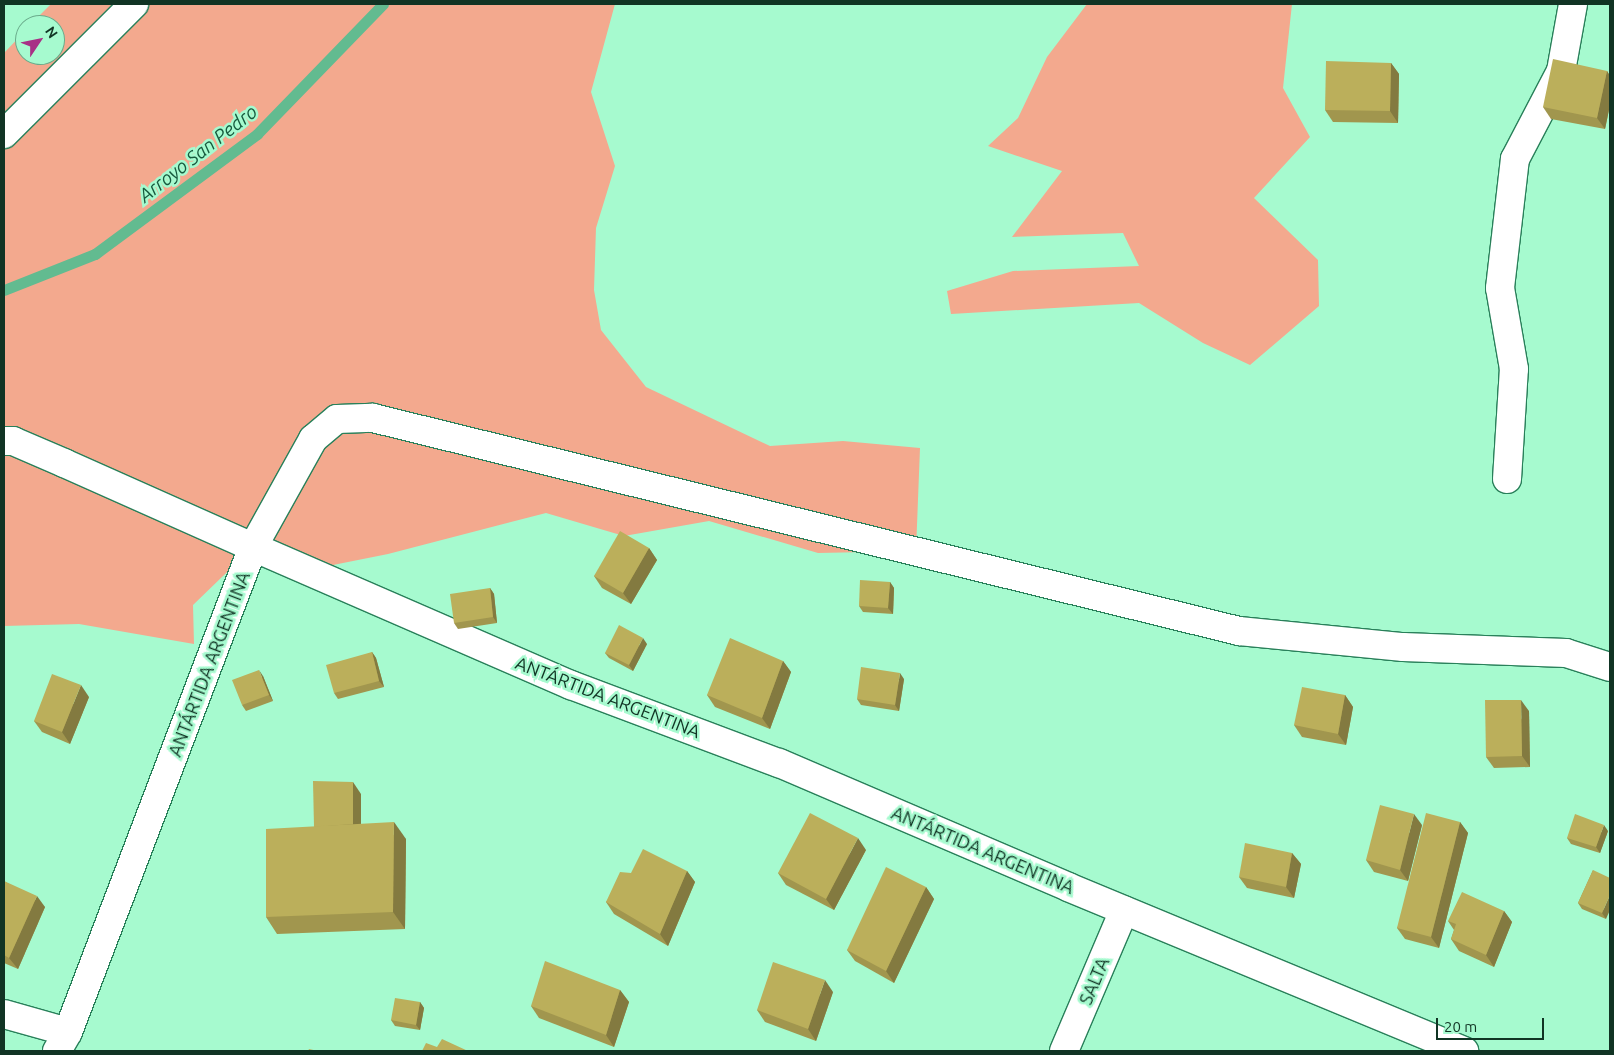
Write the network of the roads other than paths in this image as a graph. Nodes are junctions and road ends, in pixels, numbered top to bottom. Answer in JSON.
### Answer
{"nodes":[{"id":1,"x":134,"y":4,"type":"edge"},
{"id":2,"x":1573,"y":4,"type":"edge"},
{"id":3,"x":4,"y":134,"type":"edge"},
{"id":4,"x":4,"y":441,"type":"edge"},
{"id":5,"x":1507,"y":479,"type":"dead end"},
{"id":6,"x":254,"y":547,"type":"junction"},
{"id":7,"x":1610,"y":667,"type":"edge"},
{"id":8,"x":1124,"y":910,"type":"junction"},
{"id":9,"x":4,"y":1014,"type":"edge"},
{"id":10,"x":62,"y":1042,"type":"edge"},
{"id":11,"x":1064,"y":1051,"type":"edge"},
{"id":12,"x":1464,"y":1051,"type":"edge"}],
"edges":[{"from":1,"to":3,"type":"street"},
{"from":2,"to":5,"type":"street"},
{"from":4,"to":6,"type":"street"},
{"from":6,"to":7,"type":"street"},
{"from":6,"to":8,"type":"street","name":"ANTÁRTIDA ARGENTINA"},
{"from":6,"to":10,"type":"street","name":"ANTÁRTIDA ARGENTINA"},
{"from":8,"to":11,"type":"street","name":"SALTA"},
{"from":8,"to":12,"type":"street","name":"ANTÁRTIDA ARGENTINA"},
{"from":9,"to":10,"type":"street"}]}
